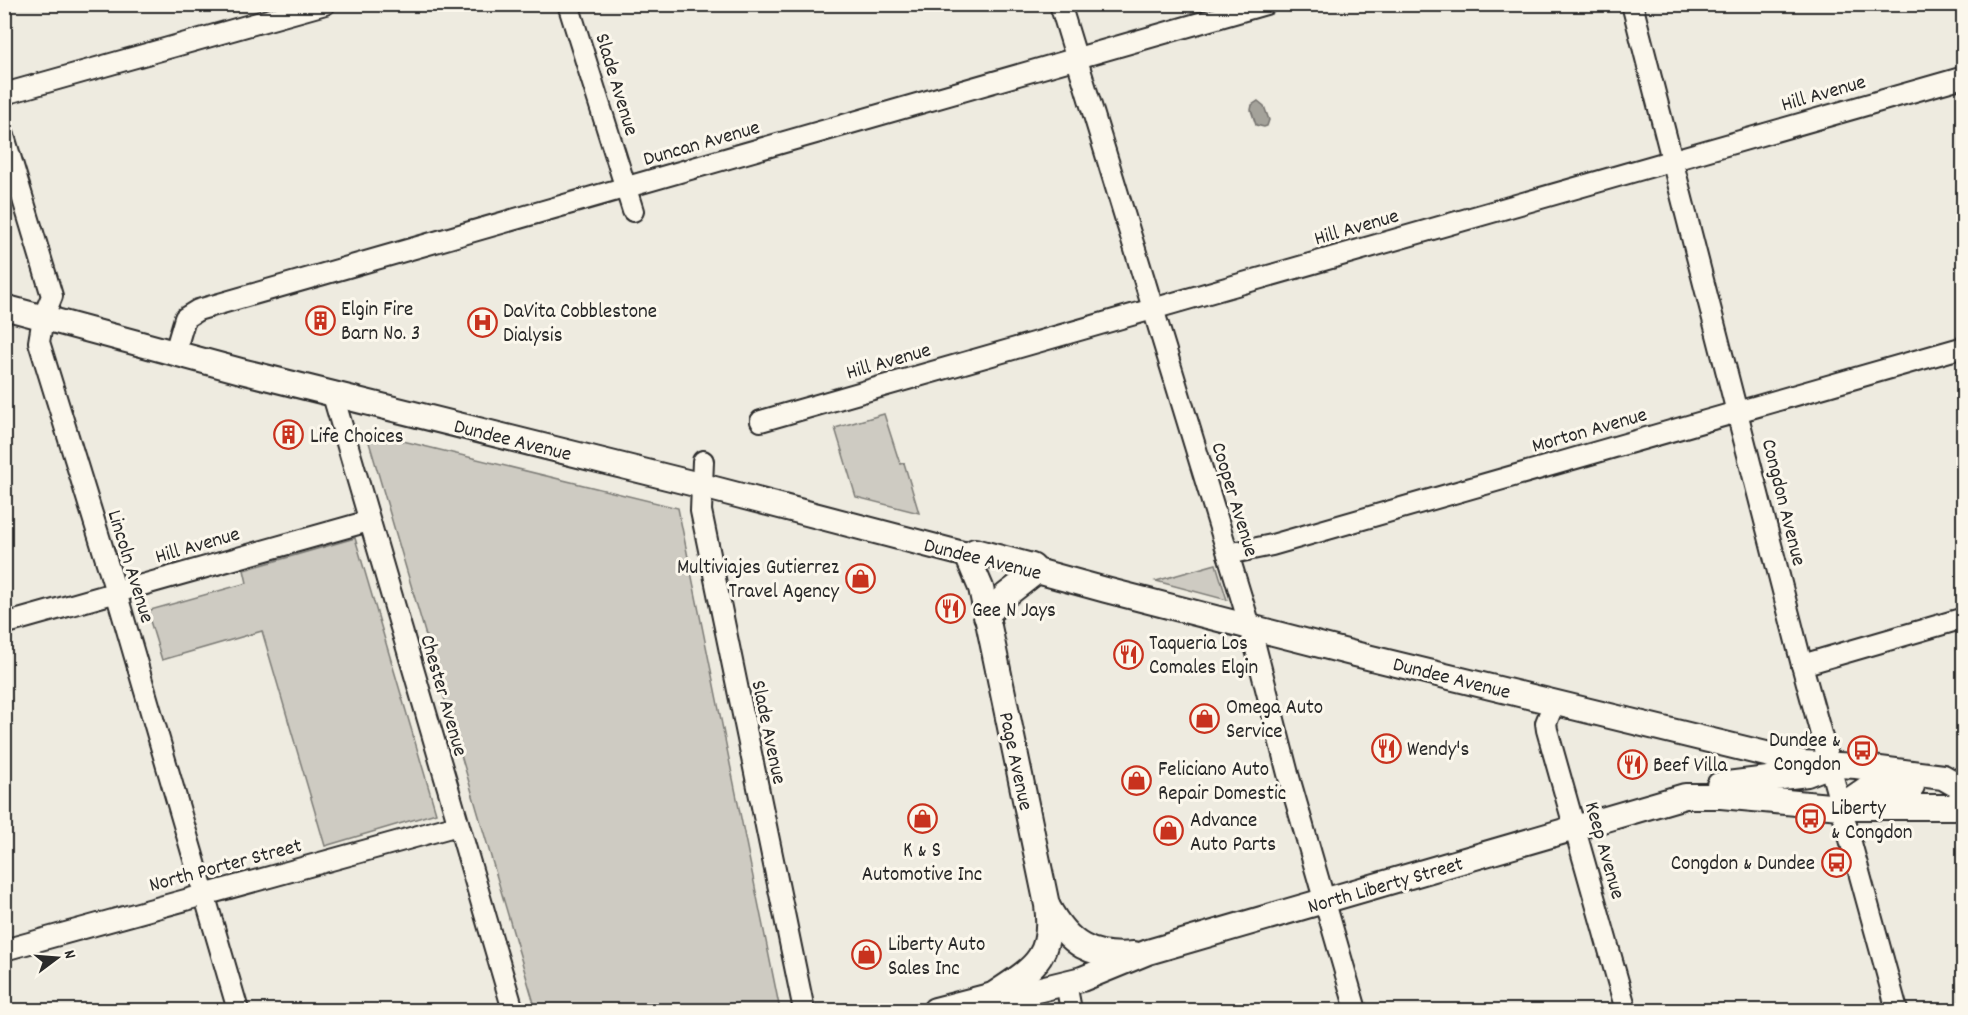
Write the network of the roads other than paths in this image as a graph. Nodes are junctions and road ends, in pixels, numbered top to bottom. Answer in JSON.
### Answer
{"nodes":[{"id":1,"x":325,"y":4,"type":"edge"},
{"id":2,"x":568,"y":4,"type":"edge"},
{"id":3,"x":1060,"y":4,"type":"edge"},
{"id":4,"x":1266,"y":4,"type":"edge"},
{"id":5,"x":1632,"y":4,"type":"edge"},
{"id":6,"x":1077,"y":59,"type":"junction"},
{"id":7,"x":1964,"y":77,"type":"edge"},
{"id":8,"x":4,"y":94,"type":"edge"},
{"id":9,"x":4,"y":136,"type":"edge"},
{"id":10,"x":1672,"y":160,"type":"junction"},
{"id":11,"x":626,"y":188,"type":"junction"},
{"id":12,"x":633,"y":211,"type":"dead end"},
{"id":13,"x":4,"y":307,"type":"edge"},
{"id":14,"x":1153,"y":309,"type":"junction"},
{"id":15,"x":44,"y":318,"type":"junction"},
{"id":16,"x":1964,"y":347,"type":"edge"},
{"id":17,"x":175,"y":352,"type":"junction"},
{"id":18,"x":332,"y":392,"type":"junction"},
{"id":19,"x":1737,"y":411,"type":"junction"},
{"id":20,"x":761,"y":421,"type":"dead end"},
{"id":21,"x":703,"y":461,"type":"dead end"},
{"id":22,"x":703,"y":486,"type":"junction"},
{"id":23,"x":369,"y":521,"type":"junction"},
{"id":24,"x":1228,"y":554,"type":"junction"},
{"id":25,"x":967,"y":555,"type":"junction"},
{"id":26,"x":1037,"y":571,"type":"junction"},
{"id":27,"x":116,"y":592,"type":"junction"},
{"id":28,"x":986,"y":616,"type":"junction"},
{"id":29,"x":1964,"y":618,"type":"edge"},
{"id":30,"x":4,"y":624,"type":"edge"},
{"id":31,"x":1250,"y":626,"type":"junction"},
{"id":32,"x":1802,"y":665,"type":"junction"},
{"id":33,"x":1554,"y":703,"type":"junction"},
{"id":34,"x":1829,"y":765,"type":"junction"},
{"id":35,"x":1963,"y":794,"type":"edge"},
{"id":36,"x":1685,"y":796,"type":"junction"},
{"id":37,"x":1840,"y":807,"type":"junction"},
{"id":38,"x":458,"y":825,"type":"junction"},
{"id":39,"x":1576,"y":829,"type":"junction"},
{"id":40,"x":203,"y":895,"type":"junction"},
{"id":41,"x":1324,"y":901,"type":"junction"},
{"id":42,"x":1047,"y":905,"type":"junction"},
{"id":43,"x":4,"y":950,"type":"edge"},
{"id":44,"x":1148,"y":952,"type":"junction"},
{"id":45,"x":1066,"y":983,"type":"junction"},
{"id":46,"x":993,"y":995,"type":"junction"},
{"id":47,"x":238,"y":1011,"type":"edge"},
{"id":48,"x":513,"y":1011,"type":"edge"},
{"id":49,"x":804,"y":1011,"type":"edge"},
{"id":50,"x":935,"y":1011,"type":"edge"},
{"id":51,"x":1071,"y":1011,"type":"edge"},
{"id":52,"x":1356,"y":1011,"type":"edge"},
{"id":53,"x":1626,"y":1011,"type":"edge"},
{"id":54,"x":1897,"y":1011,"type":"edge"}],
"edges":[{"from":1,"to":8,"type":"street"},
{"from":2,"to":11,"type":"street","name":"Slade Avenue"},
{"from":3,"to":6,"type":"street","name":"Cooper Avenue"},
{"from":4,"to":6,"type":"street","name":"Duncan Avenue"},
{"from":5,"to":10,"type":"street","name":"Congdon Avenue"},
{"from":6,"to":11,"type":"street","name":"Duncan Avenue"},
{"from":6,"to":14,"type":"street","name":"Cooper Avenue"},
{"from":7,"to":10,"type":"street","name":"Hill Avenue"},
{"from":9,"to":15,"type":"street","name":"Lincoln Avenue"},
{"from":10,"to":14,"type":"street","name":"Hill Avenue"},
{"from":10,"to":19,"type":"street","name":"Congdon Avenue"},
{"from":11,"to":12,"type":"street","name":"Slade Avenue"},
{"from":11,"to":17,"type":"street","name":"Duncan Avenue"},
{"from":13,"to":15,"type":"main road","name":"Dundee Avenue"},
{"from":14,"to":20,"type":"street","name":"Hill Avenue"},
{"from":14,"to":24,"type":"street","name":"Cooper Avenue"},
{"from":15,"to":17,"type":"main road","name":"Dundee Avenue"},
{"from":15,"to":27,"type":"street","name":"Lincoln Avenue"},
{"from":16,"to":19,"type":"street","name":"Morton Avenue"},
{"from":17,"to":18,"type":"main road","name":"Dundee Avenue"},
{"from":18,"to":22,"type":"main road","name":"Dundee Avenue"},
{"from":18,"to":23,"type":"street","name":"Chester Avenue"},
{"from":19,"to":24,"type":"street","name":"Morton Avenue"},
{"from":19,"to":32,"type":"street","name":"Congdon Avenue"},
{"from":21,"to":22,"type":"street","name":"Slade Avenue"},
{"from":22,"to":25,"type":"main road","name":"Dundee Avenue"},
{"from":22,"to":49,"type":"street","name":"Slade Avenue"},
{"from":23,"to":27,"type":"street","name":"Hill Avenue"},
{"from":23,"to":38,"type":"street","name":"Chester Avenue"},
{"from":24,"to":31,"type":"street","name":"Cooper Avenue"},
{"from":25,"to":26,"type":"main road","name":"Dundee Avenue"},
{"from":25,"to":28,"type":"main road","name":"Page Avenue"},
{"from":26,"to":28,"type":"main road"},
{"from":26,"to":31,"type":"main road","name":"Dundee Avenue"},
{"from":27,"to":30,"type":"street","name":"Hill Avenue"},
{"from":27,"to":40,"type":"street","name":"Lincoln Avenue"},
{"from":28,"to":42,"type":"main road","name":"Page Avenue"},
{"from":29,"to":32,"type":"street"},
{"from":31,"to":33,"type":"main road","name":"Dundee Avenue"},
{"from":31,"to":41,"type":"street","name":"Cooper Avenue"},
{"from":32,"to":34,"type":"street","name":"Congdon Avenue"},
{"from":33,"to":34,"type":"main road","name":"Dundee Avenue"},
{"from":33,"to":39,"type":"street","name":"Keep Avenue"},
{"from":34,"to":35,"type":"main road","name":"Dundee Avenue"},
{"from":34,"to":36,"type":"main road"},
{"from":34,"to":37,"type":"street","name":"Congdon Avenue"},
{"from":35,"to":37,"type":"main road"},
{"from":36,"to":37,"type":"main road","name":"North Liberty Street"},
{"from":36,"to":39,"type":"main road","name":"North Liberty Street"},
{"from":37,"to":54,"type":"street","name":"Congdon Avenue"},
{"from":38,"to":40,"type":"street","name":"North Porter Street"},
{"from":38,"to":48,"type":"street","name":"Chester Avenue"},
{"from":39,"to":41,"type":"main road","name":"North Liberty Street"},
{"from":39,"to":53,"type":"street","name":"Keep Avenue"},
{"from":40,"to":43,"type":"street","name":"North Porter Street"},
{"from":40,"to":47,"type":"street","name":"Lincoln Avenue"},
{"from":41,"to":44,"type":"main road","name":"North Liberty Street"},
{"from":41,"to":52,"type":"street","name":"Cooper Avenue"},
{"from":42,"to":44,"type":"main road"},
{"from":42,"to":46,"type":"main road"},
{"from":44,"to":45,"type":"main road","name":"North Liberty Street"},
{"from":45,"to":46,"type":"main road","name":"North Liberty Street"},
{"from":45,"to":51,"type":"street"},
{"from":46,"to":50,"type":"main road","name":"North Liberty Street"}]}
